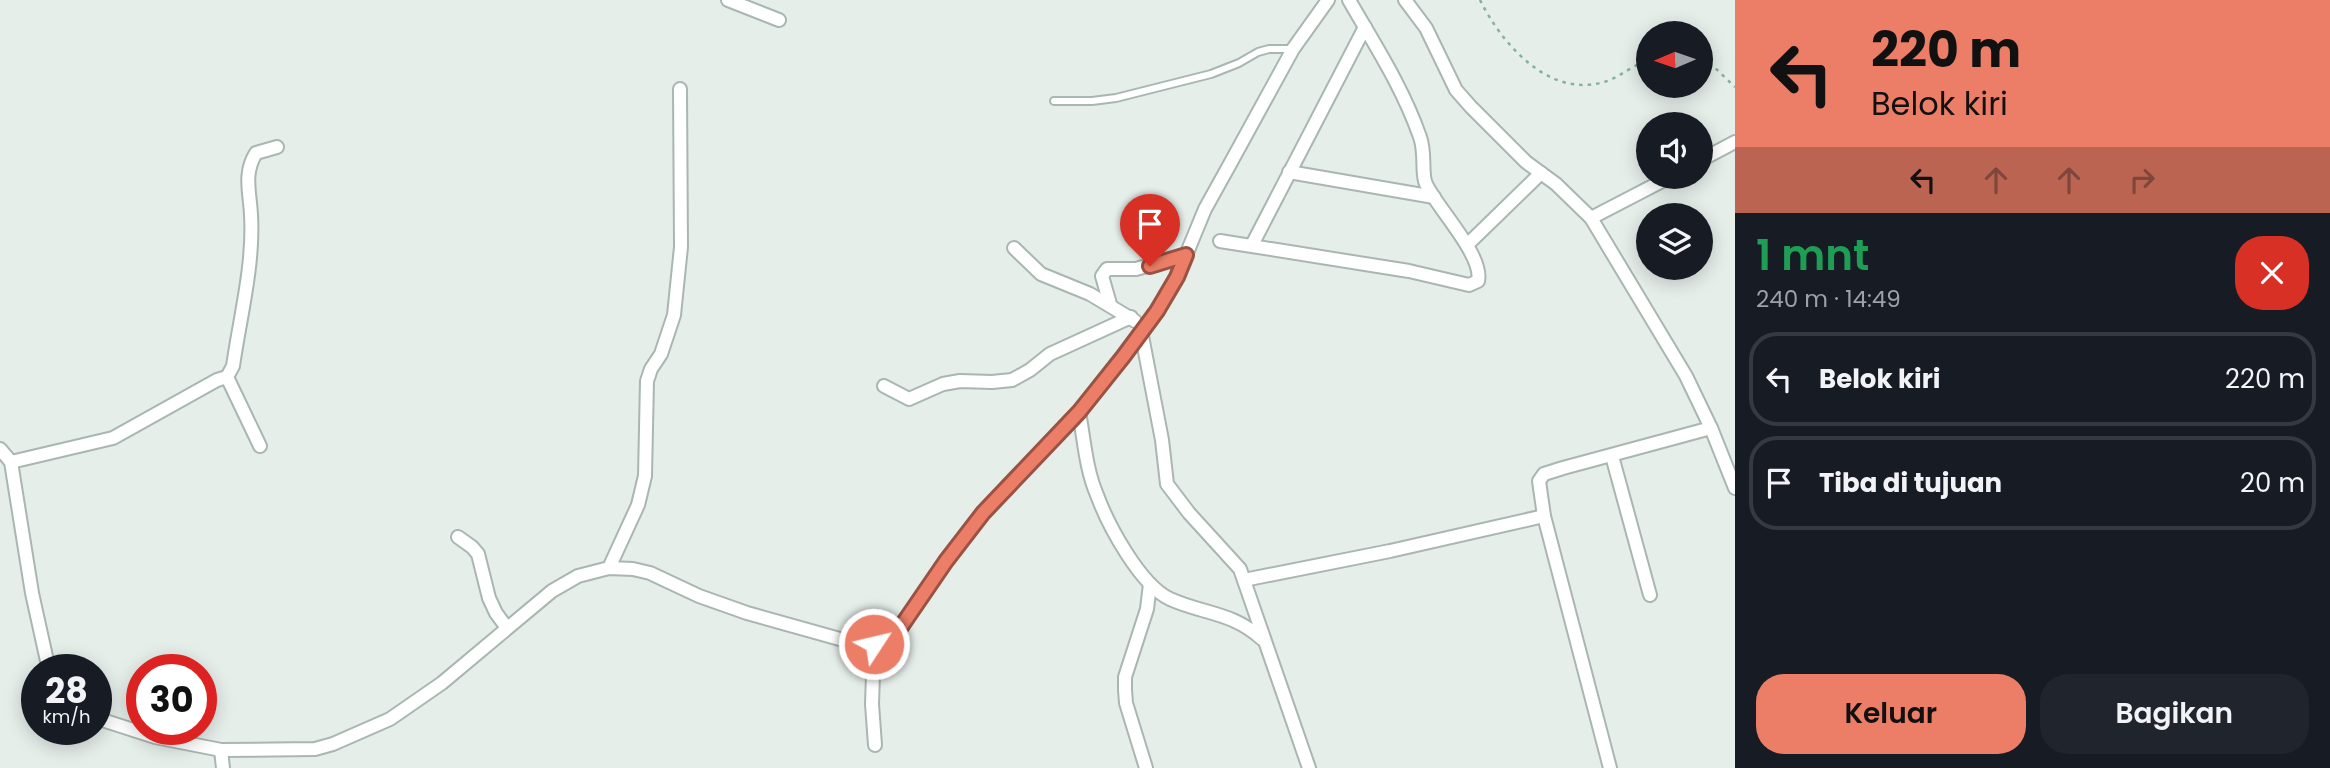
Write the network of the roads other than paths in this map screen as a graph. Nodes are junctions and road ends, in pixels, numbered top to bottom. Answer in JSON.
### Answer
{"nodes":[{"id":1,"x":728,"y":0,"type":"edge"},
{"id":2,"x":1328,"y":0,"type":"edge"},
{"id":3,"x":1349,"y":0,"type":"edge"},
{"id":4,"x":1405,"y":0,"type":"edge"},
{"id":5,"x":779,"y":20,"type":"dead end"},
{"id":6,"x":1365,"y":27,"type":"junction"},
{"id":7,"x":1293,"y":49,"type":"junction"},
{"id":8,"x":680,"y":89,"type":"dead end"},
{"id":9,"x":1054,"y":101,"type":"dead end"},
{"id":10,"x":1735,"y":142,"type":"edge"},
{"id":11,"x":277,"y":147,"type":"dead end"},
{"id":12,"x":1713,"y":154,"type":"edge"},
{"id":13,"x":1289,"y":172,"type":"junction"},
{"id":14,"x":1541,"y":173,"type":"junction"},
{"id":15,"x":1647,"y":189,"type":"edge"},
{"id":16,"x":1434,"y":197,"type":"junction"},
{"id":17,"x":1591,"y":218,"type":"junction"},
{"id":18,"x":1220,"y":241,"type":"dead end"},
{"id":19,"x":1467,"y":245,"type":"junction"},
{"id":20,"x":1252,"y":246,"type":"junction"},
{"id":21,"x":1014,"y":248,"type":"dead end"},
{"id":22,"x":1186,"y":255,"type":"junction"},
{"id":23,"x":1110,"y":304,"type":"junction"},
{"id":24,"x":1131,"y":317,"type":"junction"},
{"id":25,"x":1142,"y":329,"type":"junction"},
{"id":26,"x":227,"y":377,"type":"junction"},
{"id":27,"x":884,"y":386,"type":"dead end"},
{"id":28,"x":1079,"y":412,"type":"junction"},
{"id":29,"x":1711,"y":428,"type":"junction"},
{"id":30,"x":260,"y":446,"type":"dead end"},
{"id":31,"x":0,"y":449,"type":"edge"},
{"id":32,"x":1612,"y":456,"type":"junction"},
{"id":33,"x":11,"y":462,"type":"junction"},
{"id":34,"x":1735,"y":488,"type":"edge"},
{"id":35,"x":1544,"y":516,"type":"junction"},
{"id":36,"x":458,"y":537,"type":"dead end"},
{"id":37,"x":609,"y":568,"type":"junction"},
{"id":38,"x":1244,"y":580,"type":"junction"},
{"id":39,"x":1150,"y":583,"type":"junction"},
{"id":40,"x":1650,"y":595,"type":"dead end"},
{"id":41,"x":507,"y":628,"type":"junction"},
{"id":42,"x":1265,"y":641,"type":"junction"},
{"id":43,"x":874,"y":644,"type":"junction"},
{"id":44,"x":45,"y":654,"type":"edge"},
{"id":45,"x":112,"y":723,"type":"edge"},
{"id":46,"x":875,"y":745,"type":"dead end"},
{"id":47,"x":221,"y":750,"type":"junction"},
{"id":48,"x":223,"y":768,"type":"edge"},
{"id":49,"x":1146,"y":768,"type":"edge"},
{"id":50,"x":1309,"y":768,"type":"edge"},
{"id":51,"x":1610,"y":768,"type":"edge"}],
"edges":[{"from":1,"to":5,"type":"street"},
{"from":2,"to":7,"type":"street"},
{"from":3,"to":6,"type":"street"},
{"from":4,"to":14,"type":"street"},
{"from":6,"to":13,"type":"street"},
{"from":6,"to":16,"type":"street"},
{"from":7,"to":9,"type":"lane"},
{"from":7,"to":22,"type":"street"},
{"from":8,"to":37,"type":"street"},
{"from":10,"to":12,"type":"street"},
{"from":11,"to":26,"type":"street"},
{"from":13,"to":16,"type":"street"},
{"from":13,"to":20,"type":"street"},
{"from":14,"to":17,"type":"street"},
{"from":14,"to":19,"type":"street"},
{"from":15,"to":17,"type":"street"},
{"from":16,"to":19,"type":"street"},
{"from":17,"to":29,"type":"street"},
{"from":18,"to":20,"type":"street"},
{"from":19,"to":20,"type":"street"},
{"from":21,"to":23,"type":"street"},
{"from":22,"to":23,"type":"street"},
{"from":22,"to":25,"type":"street"},
{"from":23,"to":24,"type":"street"},
{"from":24,"to":25,"type":"street"},
{"from":24,"to":27,"type":"street"},
{"from":25,"to":28,"type":"street"},
{"from":25,"to":38,"type":"street"},
{"from":26,"to":30,"type":"street"},
{"from":26,"to":33,"type":"street"},
{"from":28,"to":39,"type":"street"},
{"from":28,"to":43,"type":"street"},
{"from":29,"to":32,"type":"street"},
{"from":29,"to":34,"type":"street"},
{"from":31,"to":33,"type":"street"},
{"from":32,"to":35,"type":"street"},
{"from":32,"to":40,"type":"street"},
{"from":33,"to":44,"type":"street"},
{"from":35,"to":38,"type":"street"},
{"from":35,"to":51,"type":"street"},
{"from":36,"to":41,"type":"street"},
{"from":37,"to":41,"type":"street"},
{"from":37,"to":43,"type":"street"},
{"from":38,"to":42,"type":"street"},
{"from":39,"to":42,"type":"street"},
{"from":39,"to":49,"type":"street"},
{"from":41,"to":47,"type":"street"},
{"from":42,"to":50,"type":"street"},
{"from":43,"to":46,"type":"street"},
{"from":45,"to":47,"type":"street"},
{"from":47,"to":48,"type":"street"}]}
